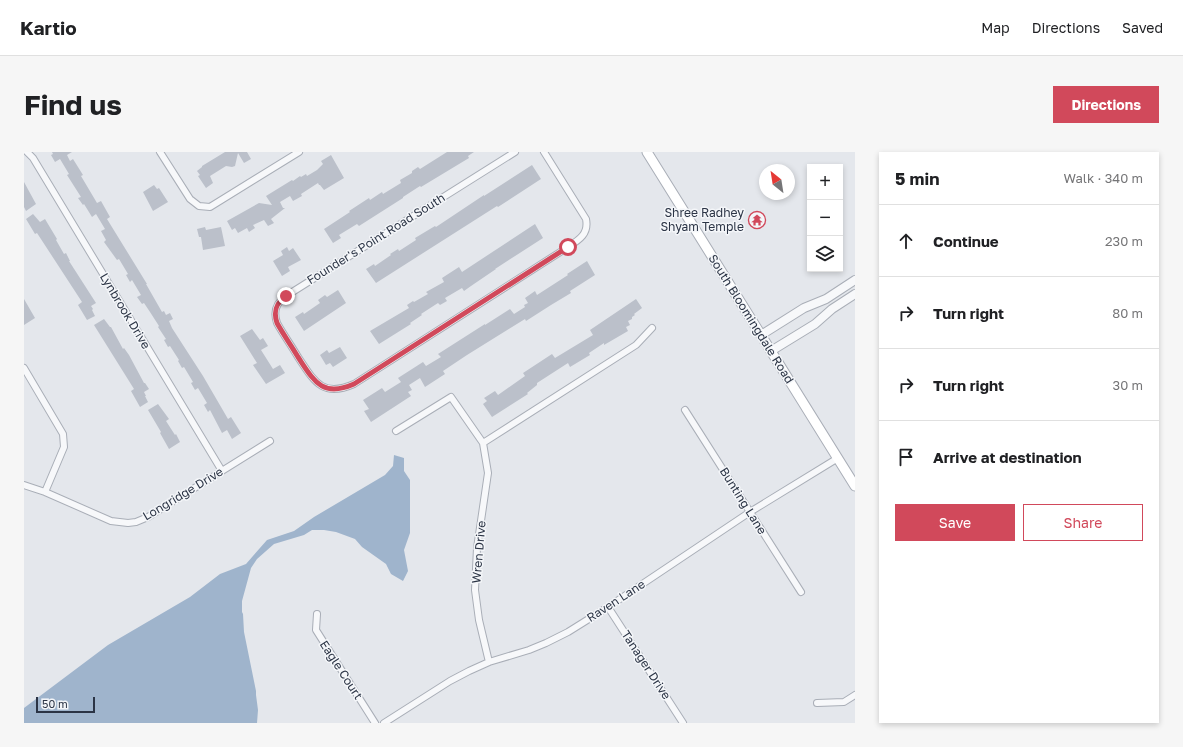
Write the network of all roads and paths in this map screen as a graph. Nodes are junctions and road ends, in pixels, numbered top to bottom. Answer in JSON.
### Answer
{"nodes":[{"id":1,"x":27,"y":152,"type":"edge"},
{"id":2,"x":160,"y":152,"type":"edge"},
{"id":3,"x":299,"y":152,"type":"edge"},
{"id":4,"x":515,"y":152,"type":"edge"},
{"id":5,"x":544,"y":152,"type":"edge"},
{"id":6,"x":647,"y":152,"type":"edge"},
{"id":7,"x":855,"y":280,"type":"edge"},
{"id":8,"x":855,"y":294,"type":"edge"},
{"id":9,"x":652,"y":328,"type":"dead end"},
{"id":10,"x":761,"y":335,"type":"junction"},
{"id":11,"x":771,"y":351,"type":"junction"},
{"id":12,"x":24,"y":368,"type":"edge"},
{"id":13,"x":685,"y":410,"type":"dead end"},
{"id":14,"x":396,"y":431,"type":"dead end"},
{"id":15,"x":270,"y":440,"type":"dead end"},
{"id":16,"x":483,"y":443,"type":"junction"},
{"id":17,"x":838,"y":458,"type":"junction"},
{"id":18,"x":222,"y":471,"type":"junction"},
{"id":19,"x":24,"y":485,"type":"edge"},
{"id":20,"x":855,"y":486,"type":"edge"},
{"id":21,"x":45,"y":492,"type":"junction"},
{"id":22,"x":750,"y":512,"type":"junction"},
{"id":23,"x":801,"y":592,"type":"dead end"},
{"id":24,"x":608,"y":607,"type":"junction"},
{"id":25,"x":316,"y":614,"type":"dead end"},
{"id":26,"x":489,"y":662,"type":"junction"},
{"id":27,"x":855,"y":695,"type":"edge"},
{"id":28,"x":817,"y":703,"type":"dead end"},
{"id":29,"x":375,"y":723,"type":"edge"},
{"id":30,"x":384,"y":723,"type":"edge"},
{"id":31,"x":683,"y":723,"type":"edge"}],
"edges":[{"from":1,"to":18,"type":"street","name":"Lynbrook Drive"},
{"from":2,"to":3,"type":"street"},
{"from":4,"to":5,"type":"street","name":"Founder's Point Road South"},
{"from":6,"to":10,"type":"main road","name":"South Bloomingdale Road"},
{"from":7,"to":10,"type":"street"},
{"from":8,"to":11,"type":"street"},
{"from":9,"to":16,"type":"street"},
{"from":10,"to":11,"type":"main road","name":"South Bloomingdale Road"},
{"from":11,"to":17,"type":"main road","name":"South Bloomingdale Road"},
{"from":12,"to":21,"type":"street"},
{"from":13,"to":22,"type":"street","name":"Bunting Lane"},
{"from":14,"to":16,"type":"street","name":"Wren Drive"},
{"from":15,"to":18,"type":"street","name":"Longridge Drive"},
{"from":16,"to":26,"type":"street","name":"Wren Drive"},
{"from":17,"to":20,"type":"main road","name":"South Bloomingdale Road"},
{"from":17,"to":22,"type":"street","name":"Raven Lane"},
{"from":18,"to":21,"type":"street","name":"Longridge Drive"},
{"from":19,"to":21,"type":"street","name":"Longridge Drive"},
{"from":22,"to":23,"type":"street","name":"Bunting Lane"},
{"from":22,"to":24,"type":"street","name":"Raven Lane"},
{"from":24,"to":26,"type":"street","name":"Raven Lane"},
{"from":24,"to":31,"type":"street","name":"Tanager Drive"},
{"from":25,"to":29,"type":"street","name":"Eagle Court"},
{"from":26,"to":30,"type":"street","name":"Raven Lane"},
{"from":27,"to":28,"type":"street"}]}
